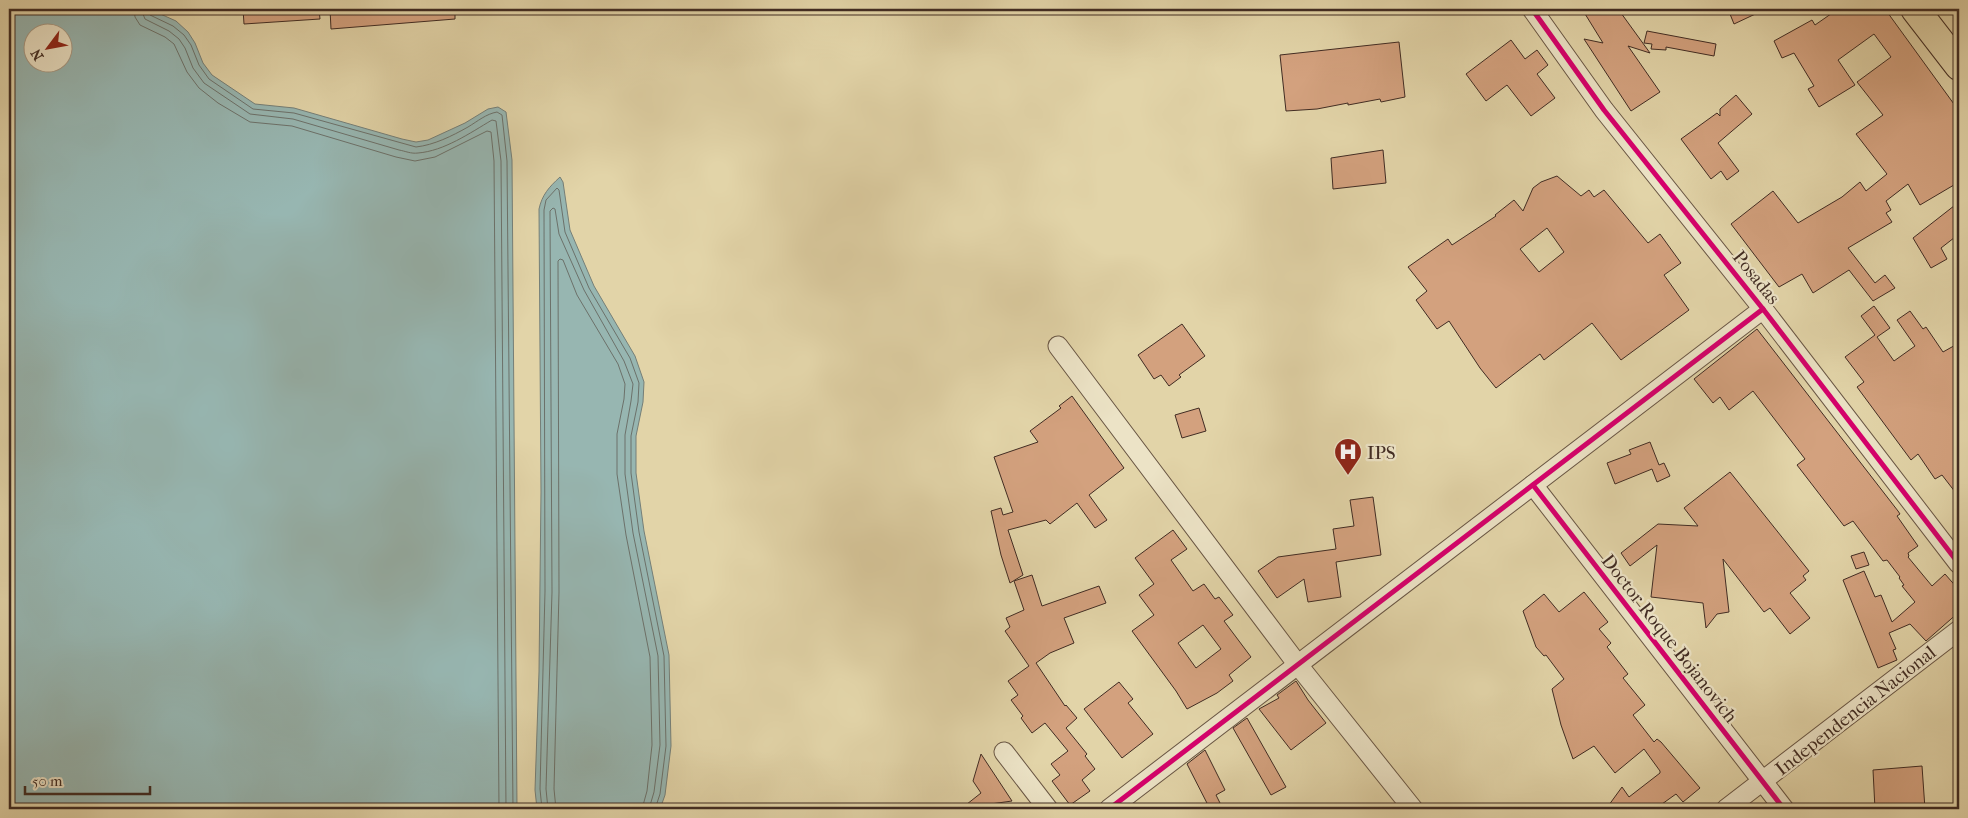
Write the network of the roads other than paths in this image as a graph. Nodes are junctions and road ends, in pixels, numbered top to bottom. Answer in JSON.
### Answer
{"nodes":[{"id":1,"x":1532,"y":9,"type":"edge"},
{"id":2,"x":1915,"y":9,"type":"edge"},
{"id":3,"x":1959,"y":66,"type":"edge"},
{"id":4,"x":1764,"y":309,"type":"junction"},
{"id":5,"x":1058,"y":346,"type":"dead end"},
{"id":6,"x":1533,"y":485,"type":"junction"},
{"id":7,"x":1959,"y":564,"type":"edge"},
{"id":8,"x":1959,"y":630,"type":"edge"},
{"id":9,"x":1298,"y":665,"type":"junction"},
{"id":10,"x":1004,"y":752,"type":"dead end"},
{"id":11,"x":1762,"y":781,"type":"junction"},
{"id":12,"x":1048,"y":809,"type":"edge"},
{"id":13,"x":1110,"y":809,"type":"edge"},
{"id":14,"x":1413,"y":809,"type":"edge"},
{"id":15,"x":1726,"y":809,"type":"edge"},
{"id":16,"x":1784,"y":809,"type":"edge"}],
"edges":[{"from":1,"to":4,"type":"street","name":"Posadas"},
{"from":2,"to":3,"type":"highway"},
{"from":4,"to":6,"type":"street"},
{"from":4,"to":7,"type":"street","name":"Posadas"},
{"from":5,"to":9,"type":"street"},
{"from":6,"to":9,"type":"street"},
{"from":6,"to":11,"type":"street","name":"Doctor Roque Bojanovich"},
{"from":8,"to":11,"type":"street","name":"Independencia Nacional"},
{"from":9,"to":13,"type":"street"},
{"from":9,"to":14,"type":"street"},
{"from":10,"to":12,"type":"street"},
{"from":11,"to":15,"type":"street","name":"Independencia Nacional"},
{"from":11,"to":16,"type":"street","name":"Doctor Roque Bojanovich"}]}
